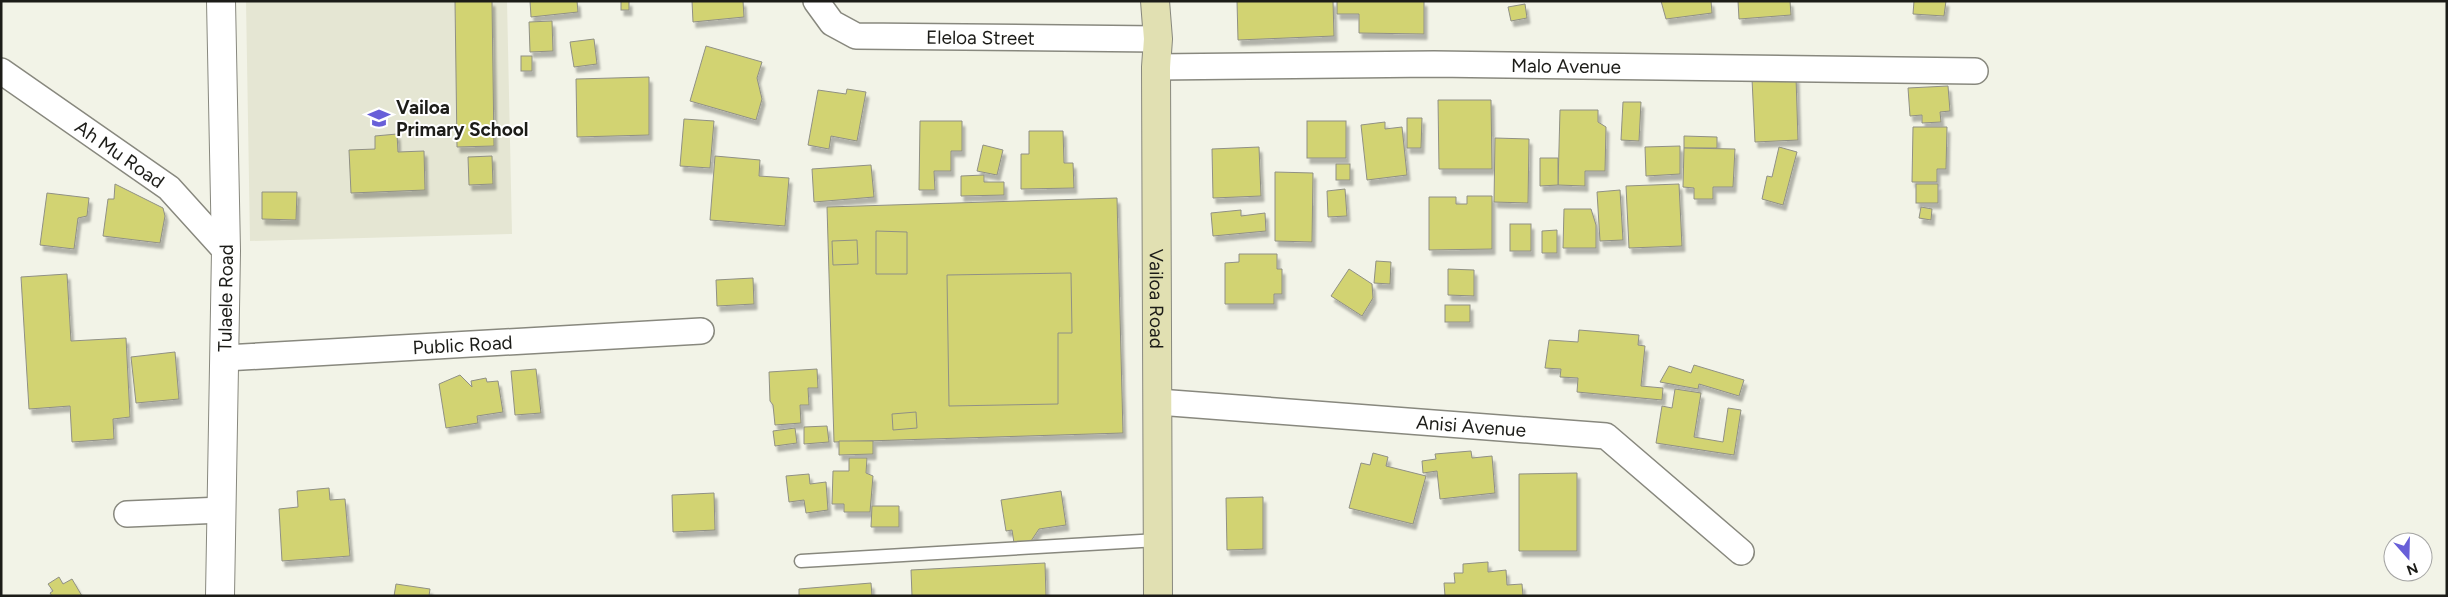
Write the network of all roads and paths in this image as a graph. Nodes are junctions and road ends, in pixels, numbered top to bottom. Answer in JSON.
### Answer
{"nodes":[{"id":1,"x":221,"y":1,"type":"edge"},
{"id":2,"x":816,"y":1,"type":"edge"},
{"id":3,"x":1156,"y":1,"type":"edge"},
{"id":4,"x":1158,"y":38,"type":"junction"},
{"id":5,"x":1156,"y":67,"type":"junction"},
{"id":6,"x":1975,"y":70,"type":"dead end"},
{"id":7,"x":1,"y":71,"type":"edge"},
{"id":8,"x":226,"y":251,"type":"junction"},
{"id":9,"x":701,"y":331,"type":"dead end"},
{"id":10,"x":225,"y":358,"type":"junction"},
{"id":11,"x":1158,"y":402,"type":"junction"},
{"id":12,"x":222,"y":510,"type":"junction"},
{"id":13,"x":127,"y":514,"type":"dead end"},
{"id":14,"x":1158,"y":540,"type":"junction"},
{"id":15,"x":1741,"y":552,"type":"dead end"},
{"id":16,"x":801,"y":562,"type":"dead end"},
{"id":17,"x":220,"y":596,"type":"edge"},
{"id":18,"x":1158,"y":596,"type":"edge"}],
"edges":[{"from":1,"to":8,"type":"street","name":"Tulaele Road"},
{"from":2,"to":4,"type":"street","name":"Eleloa Street"},
{"from":3,"to":4,"type":"main road","name":"Vailoa Road"},
{"from":4,"to":5,"type":"main road","name":"Vailoa Road"},
{"from":5,"to":6,"type":"street","name":"Malo Avenue"},
{"from":5,"to":11,"type":"main road","name":"Vailoa Road"},
{"from":7,"to":8,"type":"street","name":"Ah Mu Road"},
{"from":8,"to":10,"type":"street","name":"Tulaele Road"},
{"from":9,"to":10,"type":"street","name":"Public Road"},
{"from":10,"to":12,"type":"street","name":"Tulaele Road"},
{"from":11,"to":14,"type":"main road","name":"Vailoa Road"},
{"from":11,"to":15,"type":"street","name":"Anisi Avenue"},
{"from":12,"to":13,"type":"street"},
{"from":12,"to":17,"type":"street","name":"Tulaele Road"},
{"from":14,"to":16,"type":"lane"},
{"from":14,"to":18,"type":"main road","name":"Vailoa Road"}]}
